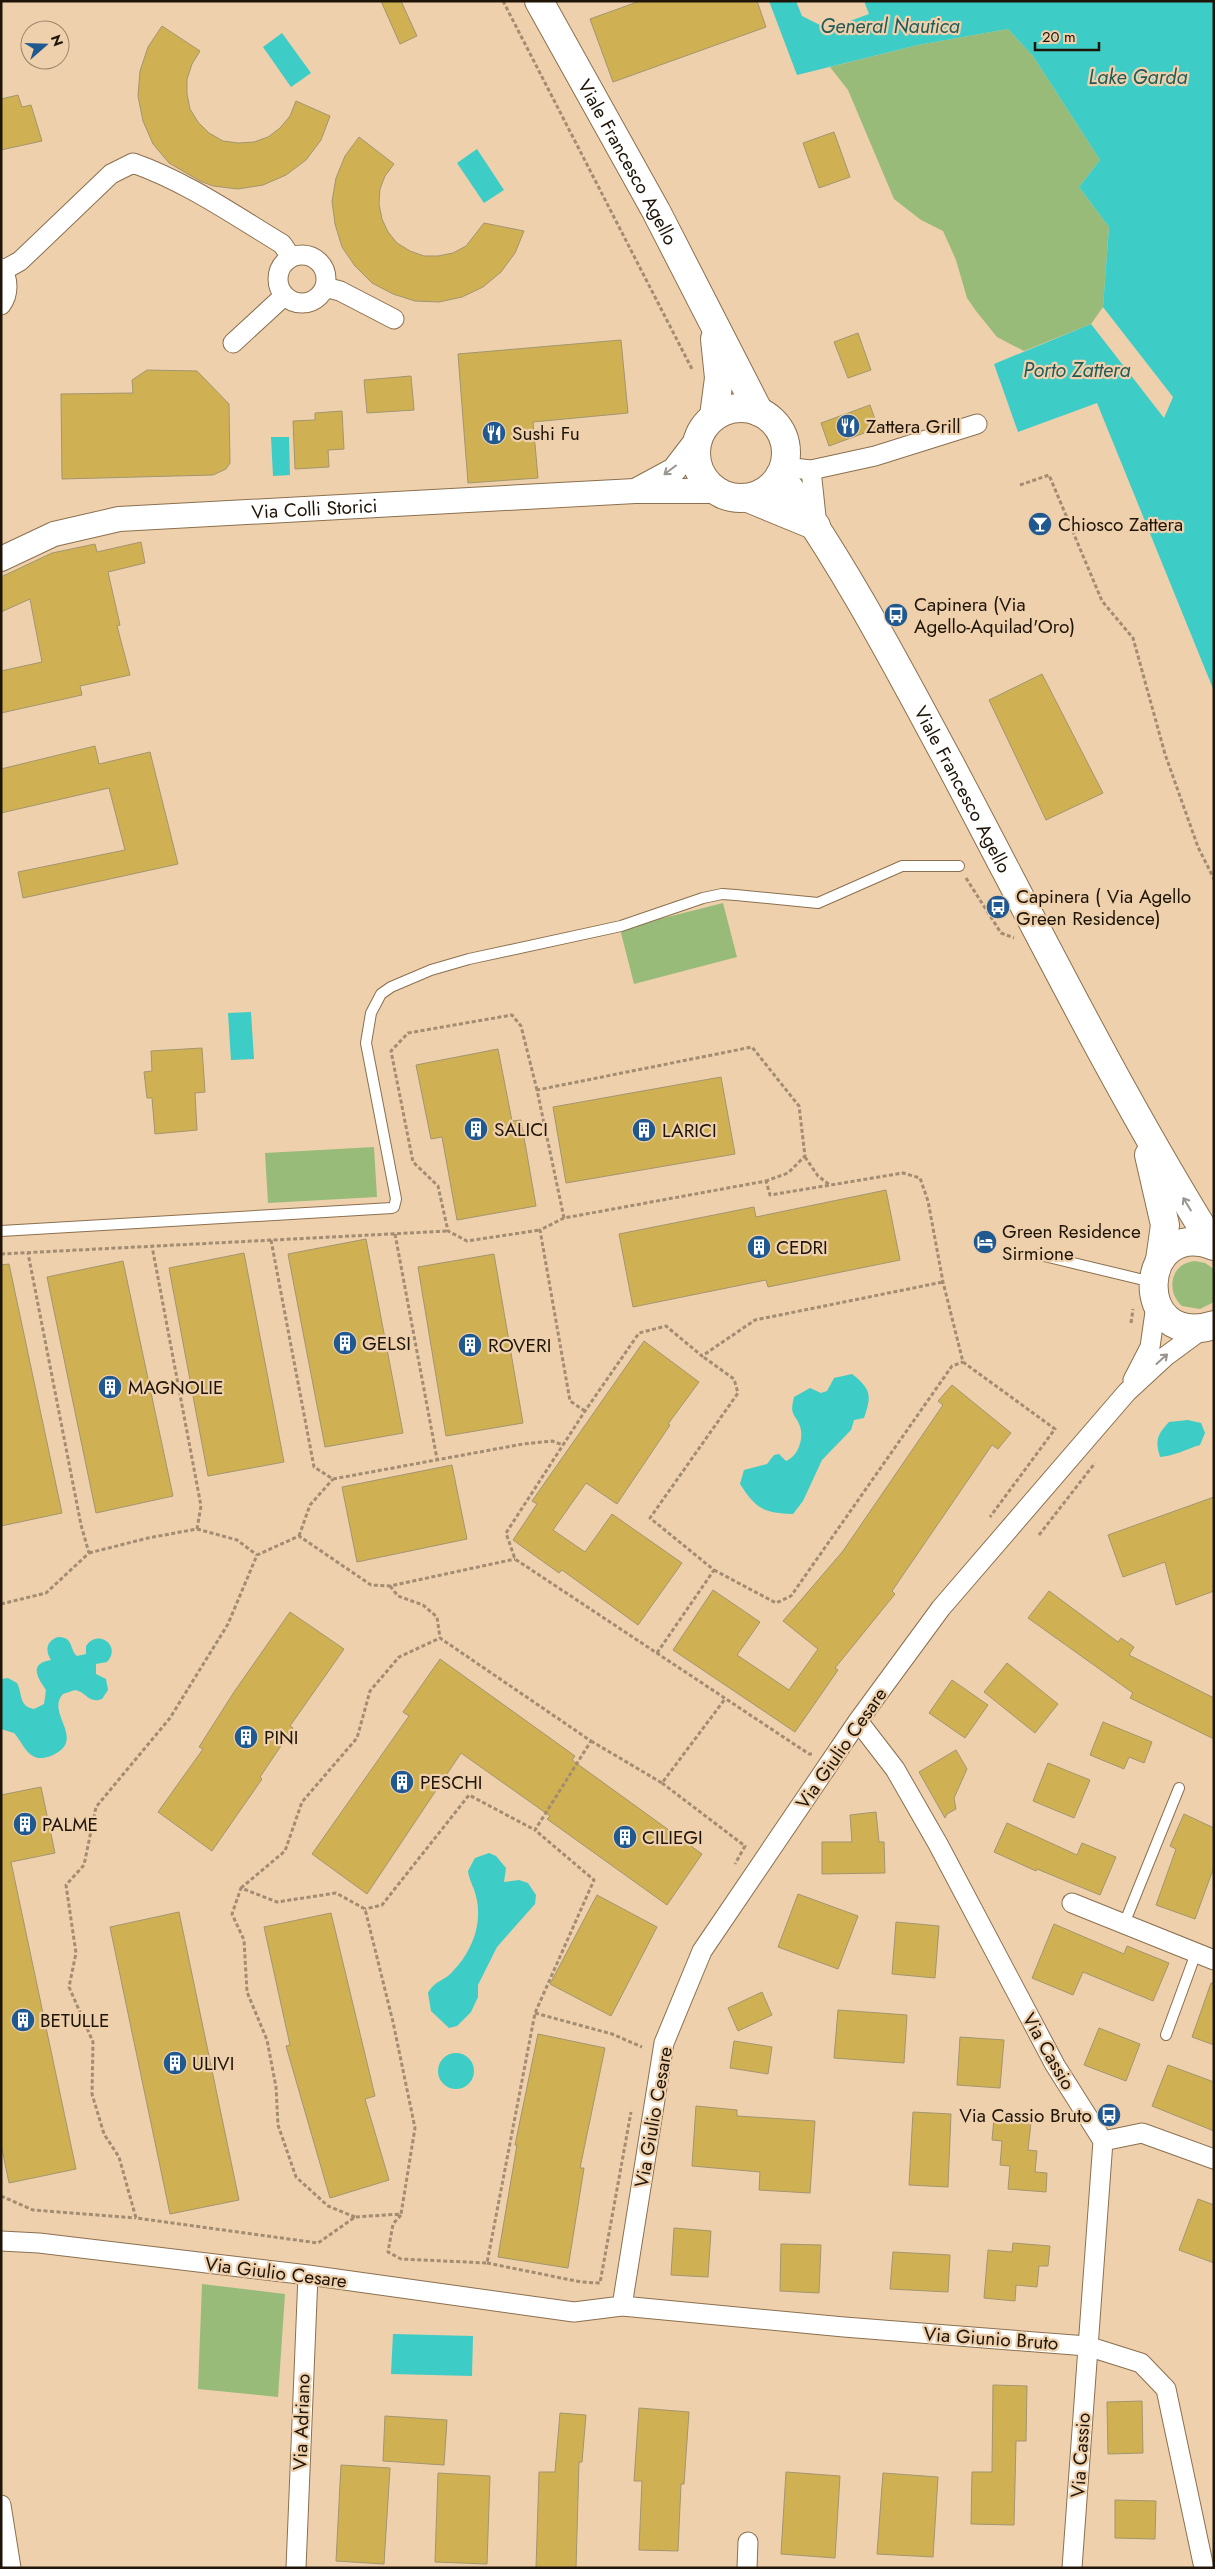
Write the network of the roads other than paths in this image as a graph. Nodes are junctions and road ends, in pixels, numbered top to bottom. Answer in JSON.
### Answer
{"nodes":[{"id":1,"x":539,"y":1,"type":"edge"},
{"id":2,"x":291,"y":257,"type":"junction"},
{"id":3,"x":2,"y":269,"type":"edge"},
{"id":4,"x":325,"y":287,"type":"junction"},
{"id":5,"x":284,"y":296,"type":"junction"},
{"id":6,"x":1,"y":306,"type":"edge"},
{"id":7,"x":394,"y":319,"type":"dead end"},
{"id":8,"x":714,"y":325,"type":"junction"},
{"id":9,"x":233,"y":343,"type":"dead end"},
{"id":10,"x":759,"y":412,"type":"junction"},
{"id":11,"x":714,"y":416,"type":"junction"},
{"id":12,"x":977,"y":424,"type":"dead end"},
{"id":13,"x":697,"y":440,"type":"junction"},
{"id":14,"x":782,"y":469,"type":"junction"},
{"id":15,"x":811,"y":470,"type":"junction"},
{"id":16,"x":635,"y":491,"type":"junction"},
{"id":17,"x":715,"y":491,"type":"junction"},
{"id":18,"x":748,"y":498,"type":"junction"},
{"id":19,"x":817,"y":527,"type":"junction"},
{"id":20,"x":1,"y":558,"type":"edge"},
{"id":21,"x":959,"y":866,"type":"road end"},
{"id":22,"x":1145,"y":1134,"type":"junction"},
{"id":23,"x":1,"y":1231,"type":"edge"},
{"id":24,"x":1213,"y":1246,"type":"edge"},
{"id":25,"x":1040,"y":1255,"type":"dead end"},
{"id":26,"x":1151,"y":1281,"type":"junction"},
{"id":27,"x":1209,"y":1327,"type":"edge"},
{"id":28,"x":1127,"y":1392,"type":"junction"},
{"id":29,"x":858,"y":1720,"type":"junction"},
{"id":30,"x":1179,"y":1788,"type":"dead end"},
{"id":31,"x":1072,"y":1903,"type":"dead end"},
{"id":32,"x":1124,"y":1924,"type":"junction"},
{"id":33,"x":1196,"y":1953,"type":"junction"},
{"id":34,"x":1214,"y":1960,"type":"edge"},
{"id":35,"x":1166,"y":2035,"type":"dead end"},
{"id":36,"x":1103,"y":2141,"type":"junction"},
{"id":37,"x":1214,"y":2159,"type":"edge"},
{"id":38,"x":1,"y":2241,"type":"edge"},
{"id":39,"x":308,"y":2276,"type":"junction"},
{"id":40,"x":622,"y":2306,"type":"junction"},
{"id":41,"x":1087,"y":2346,"type":"junction"},
{"id":42,"x":1,"y":2504,"type":"edge"},
{"id":43,"x":748,"y":2542,"type":"dead end"},
{"id":44,"x":11,"y":2568,"type":"edge"},
{"id":45,"x":296,"y":2568,"type":"edge"},
{"id":46,"x":747,"y":2568,"type":"edge"},
{"id":47,"x":1072,"y":2568,"type":"edge"},
{"id":48,"x":1204,"y":2568,"type":"edge"}],
"edges":[{"from":1,"to":8,"type":"main road","name":"Viale Francesco Agello"},
{"from":2,"to":3,"type":"street"},
{"from":2,"to":4,"type":"street"},
{"from":2,"to":5,"type":"street"},
{"from":3,"to":6,"type":"street"},
{"from":4,"to":5,"type":"street"},
{"from":4,"to":7,"type":"street"},
{"from":5,"to":9,"type":"street"},
{"from":8,"to":10,"type":"main road","name":"Viale Francesco Agello"},
{"from":8,"to":11,"type":"main road","name":"Viale Francesco Agello"},
{"from":10,"to":11,"type":"main road"},
{"from":10,"to":14,"type":"main road"},
{"from":11,"to":13,"type":"main road"},
{"from":12,"to":15,"type":"street"},
{"from":13,"to":16,"type":"street","name":"Via Colli Storici","one_way":true},
{"from":13,"to":17,"type":"main road"},
{"from":14,"to":15,"type":"street"},
{"from":14,"to":18,"type":"main road"},
{"from":14,"to":19,"type":"main road","name":"Viale Francesco Agello"},
{"from":15,"to":19,"type":"street"},
{"from":16,"to":17,"type":"street","name":"Via Colli Storici"},
{"from":16,"to":20,"type":"street","name":"Via Colli Storici"},
{"from":17,"to":18,"type":"main road"},
{"from":18,"to":19,"type":"main road"},
{"from":19,"to":22,"type":"main road","name":"Viale Francesco Agello"},
{"from":21,"to":23,"type":"lane"},
{"from":24,"to":22,"type":"main road","name":"Viale Francesco Agello","one_way":true},
{"from":22,"to":26,"type":"main road","name":"Viale Francesco Agello"},
{"from":24,"to":26,"type":"main road"},
{"from":25,"to":26,"type":"lane"},
{"from":26,"to":27,"type":"main road"},
{"from":26,"to":28,"type":"street","name":"Via Giulio Cesare"},
{"from":28,"to":27,"type":"street","name":"Via Giulio Cesare","one_way":true},
{"from":28,"to":29,"type":"street","name":"Via Giulio Cesare"},
{"from":29,"to":36,"type":"street","name":"Via Cassio"},
{"from":29,"to":40,"type":"street","name":"Via Giulio Cesare"},
{"from":30,"to":32,"type":"lane"},
{"from":31,"to":32,"type":"street"},
{"from":32,"to":33,"type":"street"},
{"from":33,"to":34,"type":"street"},
{"from":33,"to":35,"type":"lane"},
{"from":36,"to":37,"type":"street"},
{"from":36,"to":41,"type":"street","name":"Via Cassio"},
{"from":38,"to":39,"type":"street","name":"Via Giulio Cesare"},
{"from":39,"to":40,"type":"street","name":"Via Giulio Cesare"},
{"from":39,"to":45,"type":"street","name":"Via Adriano"},
{"from":40,"to":41,"type":"street","name":"Via Giunio Bruto"},
{"from":41,"to":47,"type":"street","name":"Via Cassio"},
{"from":41,"to":48,"type":"street","name":"Via Giunio Bruto"},
{"from":42,"to":44,"type":"street"},
{"from":43,"to":46,"type":"street"}]}
